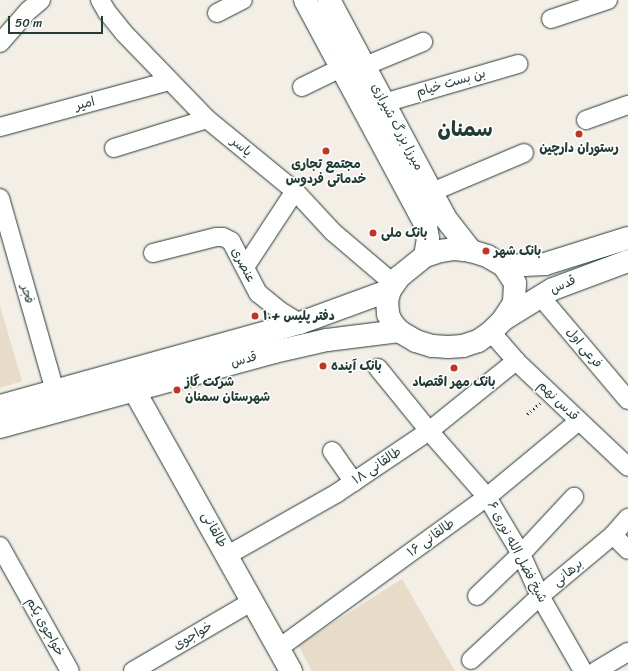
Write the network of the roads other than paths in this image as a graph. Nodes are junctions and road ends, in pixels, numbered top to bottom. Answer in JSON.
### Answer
{"nodes":[{"id":1,"x":100,"y":0,"type":"edge"},
{"id":2,"x":243,"y":0,"type":"edge"},
{"id":3,"x":305,"y":0,"type":"edge"},
{"id":4,"x":329,"y":0,"type":"edge"},
{"id":5,"x":608,"y":0,"type":"edge"},
{"id":6,"x":31,"y":4,"type":"edge"},
{"id":7,"x":217,"y":13,"type":"dead end"},
{"id":8,"x":551,"y":19,"type":"dead end"},
{"id":9,"x":423,"y":42,"type":"dead end"},
{"id":10,"x":0,"y":43,"type":"edge"},
{"id":11,"x":518,"y":64,"type":"dead end"},
{"id":12,"x":365,"y":66,"type":"junction"},
{"id":13,"x":341,"y":68,"type":"junction"},
{"id":14,"x":169,"y":81,"type":"junction"},
{"id":15,"x":302,"y":86,"type":"dead end"},
{"id":16,"x":628,"y":105,"type":"edge"},
{"id":17,"x":388,"y":111,"type":"junction"},
{"id":18,"x":207,"y":119,"type":"junction"},
{"id":19,"x":586,"y":120,"type":"dead end"},
{"id":20,"x":0,"y":127,"type":"edge"},
{"id":21,"x":373,"y":127,"type":"junction"},
{"id":22,"x":114,"y":148,"type":"dead end"},
{"id":23,"x":524,"y":153,"type":"dead end"},
{"id":24,"x":295,"y":191,"type":"junction"},
{"id":25,"x":432,"y":192,"type":"junction"},
{"id":26,"x":0,"y":198,"type":"edge"},
{"id":27,"x":628,"y":238,"type":"edge"},
{"id":28,"x":471,"y":251,"type":"junction"},
{"id":29,"x":153,"y":253,"type":"dead end"},
{"id":30,"x":425,"y":256,"type":"junction"},
{"id":31,"x":628,"y":261,"type":"edge"},
{"id":32,"x":245,"y":266,"type":"junction"},
{"id":33,"x":504,"y":266,"type":"junction"},
{"id":34,"x":392,"y":287,"type":"junction"},
{"id":35,"x":540,"y":296,"type":"junction"},
{"id":36,"x":347,"y":307,"type":"junction"},
{"id":37,"x":300,"y":323,"type":"junction"},
{"id":38,"x":497,"y":326,"type":"junction"},
{"id":39,"x":399,"y":332,"type":"junction"},
{"id":40,"x":356,"y":338,"type":"junction"},
{"id":41,"x":516,"y":361,"type":"junction"},
{"id":42,"x":378,"y":368,"type":"dead end"},
{"id":43,"x":134,"y":390,"type":"junction"},
{"id":44,"x":54,"y":391,"type":"junction"},
{"id":45,"x":628,"y":400,"type":"edge"},
{"id":46,"x":0,"y":406,"type":"edge"},
{"id":47,"x":579,"y":421,"type":"junction"},
{"id":48,"x":0,"y":427,"type":"edge"},
{"id":49,"x":429,"y":432,"type":"junction"},
{"id":50,"x":332,"y":451,"type":"dead end"},
{"id":51,"x":628,"y":468,"type":"edge"},
{"id":52,"x":354,"y":482,"type":"junction"},
{"id":53,"x":487,"y":497,"type":"junction"},
{"id":54,"x":574,"y":497,"type":"dead end"},
{"id":55,"x":628,"y":518,"type":"edge"},
{"id":56,"x":613,"y":535,"type":"junction"},
{"id":57,"x":0,"y":546,"type":"edge"},
{"id":58,"x":628,"y":550,"type":"edge"},
{"id":59,"x":521,"y":554,"type":"junction"},
{"id":60,"x":228,"y":555,"type":"junction"},
{"id":61,"x":476,"y":596,"type":"dead end"},
{"id":62,"x":540,"y":596,"type":"junction"},
{"id":63,"x":253,"y":601,"type":"junction"},
{"id":64,"x":279,"y":648,"type":"junction"},
{"id":65,"x":628,"y":652,"type":"edge"},
{"id":66,"x":471,"y":660,"type":"dead end"},
{"id":67,"x":155,"y":665,"type":"edge"},
{"id":68,"x":602,"y":668,"type":"edge"},
{"id":69,"x":70,"y":671,"type":"edge"},
{"id":70,"x":133,"y":671,"type":"edge"},
{"id":71,"x":291,"y":671,"type":"edge"},
{"id":72,"x":583,"y":671,"type":"edge"},
{"id":73,"x":626,"y":671,"type":"edge"}],
"edges":[{"from":1,"to":14,"type":"street","name":"یاسر"},
{"from":2,"to":7,"type":"street"},
{"from":3,"to":13,"type":"main road","name":"میرزا بزرگ شیرازی"},
{"from":4,"to":12,"type":"main road","name":"میرزا بزرگ شیرازی"},
{"from":5,"to":8,"type":"street"},
{"from":6,"to":10,"type":"street"},
{"from":9,"to":12,"type":"street"},
{"from":11,"to":17,"type":"street","name":"بن بست خیام"},
{"from":12,"to":17,"type":"main road","name":"میرزا بزرگ شیرازی"},
{"from":13,"to":15,"type":"street"},
{"from":13,"to":21,"type":"main road","name":"میرزا بزرگ شیرازی"},
{"from":14,"to":18,"type":"street","name":"یاسر"},
{"from":14,"to":20,"type":"street","name":"امیر"},
{"from":16,"to":19,"type":"street"},
{"from":17,"to":21,"type":"main road"},
{"from":17,"to":25,"type":"main road","name":"میرزا بزرگ شیرازی"},
{"from":18,"to":22,"type":"street"},
{"from":18,"to":24,"type":"street","name":"یاسر"},
{"from":21,"to":30,"type":"main road","name":"میرزا بزرگ شیرازی"},
{"from":23,"to":25,"type":"street"},
{"from":24,"to":32,"type":"street"},
{"from":24,"to":34,"type":"street","name":"یاسر"},
{"from":25,"to":28,"type":"main road","name":"میرزا بزرگ شیرازی"},
{"from":26,"to":44,"type":"street","name":"فجر"},
{"from":27,"to":33,"type":"main road","name":"قدس"},
{"from":28,"to":30,"type":"main road"},
{"from":28,"to":33,"type":"main road"},
{"from":29,"to":32,"type":"street","name":"عنصری"},
{"from":30,"to":34,"type":"main road"},
{"from":31,"to":35,"type":"main road","name":"قدس"},
{"from":32,"to":37,"type":"street","name":"عنصری"},
{"from":33,"to":38,"type":"main road"},
{"from":34,"to":36,"type":"main road","name":"قدس"},
{"from":34,"to":39,"type":"main road"},
{"from":35,"to":38,"type":"main road","name":"قدس"},
{"from":35,"to":45,"type":"street","name":"فرعی اول"},
{"from":36,"to":37,"type":"main road","name":"قدس"},
{"from":36,"to":40,"type":"main road"},
{"from":37,"to":44,"type":"main road","name":"قدس"},
{"from":38,"to":39,"type":"main road"},
{"from":38,"to":41,"type":"street","name":"قدس نهم"},
{"from":39,"to":40,"type":"main road","name":"قدس"},
{"from":40,"to":43,"type":"main road","name":"قدس"},
{"from":41,"to":47,"type":"street","name":"قدس نهم"},
{"from":41,"to":49,"type":"street","name":"طالقانی ۱۸"},
{"from":42,"to":49,"type":"street","name":"شیخ فضل الله نوری ۶"},
{"from":43,"to":48,"type":"main road","name":"قدس"},
{"from":43,"to":60,"type":"main road","name":"طالقانی"},
{"from":44,"to":46,"type":"main road","name":"قدس"},
{"from":47,"to":51,"type":"street","name":"قدس نهم"},
{"from":47,"to":53,"type":"street","name":"طالقانی ۱۶"},
{"from":49,"to":52,"type":"street","name":"طالقانی ۱۸"},
{"from":49,"to":53,"type":"street","name":"شیخ فضل الله نوری ۶"},
{"from":50,"to":52,"type":"street"},
{"from":52,"to":60,"type":"street","name":"طالقانی ۱۸"},
{"from":53,"to":59,"type":"street","name":"شیخ فضل الله نوری ۶"},
{"from":53,"to":64,"type":"street","name":"طالقانی ۱۶"},
{"from":54,"to":59,"type":"street"},
{"from":55,"to":56,"type":"street","name":"برهانی"},
{"from":56,"to":58,"type":"street"},
{"from":56,"to":62,"type":"street","name":"برهانی"},
{"from":57,"to":69,"type":"street","name":"خواجوی یکم"},
{"from":59,"to":61,"type":"street"},
{"from":59,"to":62,"type":"street","name":"شیخ فضل الله نوری ۶"},
{"from":60,"to":63,"type":"main road","name":"طالقانی"},
{"from":62,"to":66,"type":"street","name":"برهانی"},
{"from":62,"to":72,"type":"street","name":"شیخ فضل الله نوری ۶"},
{"from":63,"to":64,"type":"main road","name":"طالقانی"},
{"from":63,"to":67,"type":"street","name":"خواجوی"},
{"from":64,"to":71,"type":"main road","name":"طالقانی"},
{"from":65,"to":68,"type":"street"},
{"from":67,"to":70,"type":"street","name":"خواجوی"},
{"from":68,"to":73,"type":"street"}]}
